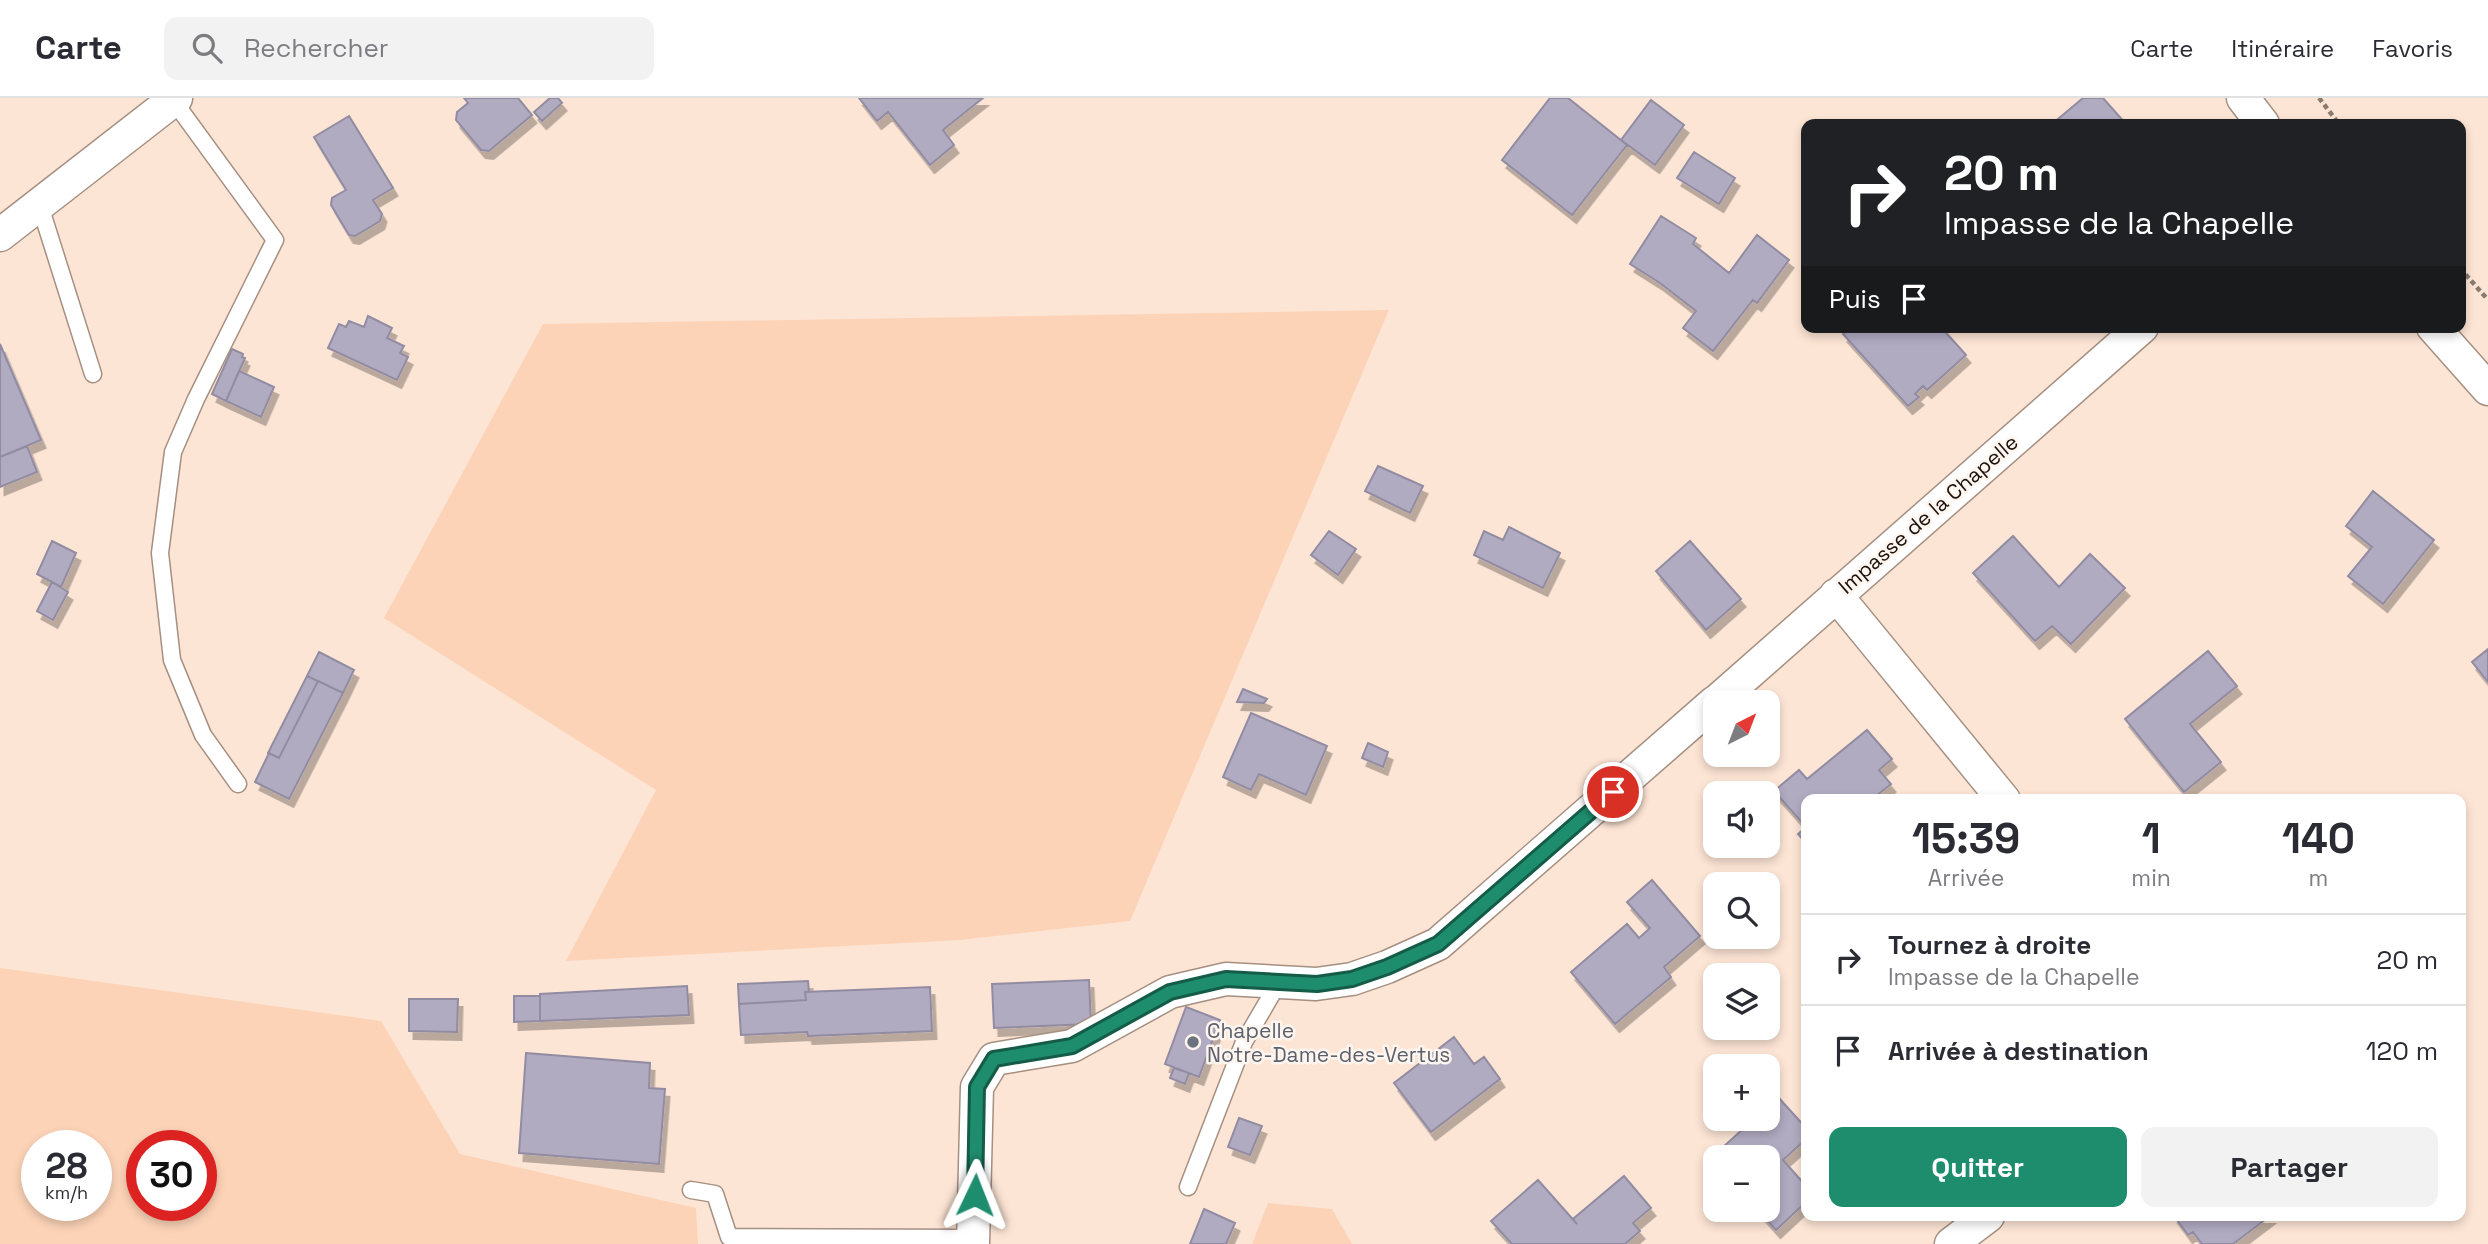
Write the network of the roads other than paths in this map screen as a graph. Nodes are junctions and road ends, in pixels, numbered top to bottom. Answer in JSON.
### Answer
{"nodes":[{"id":1,"x":2244,"y":98,"type":"edge"},
{"id":2,"x":175,"y":99,"type":"edge"},
{"id":3,"x":2259,"y":119,"type":"edge"},
{"id":4,"x":40,"y":206,"type":"junction"},
{"id":5,"x":0,"y":235,"type":"edge"},
{"id":6,"x":2135,"y":333,"type":"edge"},
{"id":7,"x":2438,"y":333,"type":"edge"},
{"id":8,"x":93,"y":374,"type":"dead end"},
{"id":9,"x":2488,"y":389,"type":"edge"},
{"id":10,"x":1836,"y":595,"type":"junction"},
{"id":11,"x":1729,"y":690,"type":"edge"},
{"id":12,"x":1703,"y":712,"type":"edge"},
{"id":13,"x":238,"y":784,"type":"dead end"},
{"id":14,"x":1999,"y":794,"type":"edge"},
{"id":15,"x":1279,"y":982,"type":"junction"},
{"id":16,"x":1188,"y":1187,"type":"dead end"},
{"id":17,"x":691,"y":1190,"type":"dead end"},
{"id":18,"x":1981,"y":1221,"type":"edge"},
{"id":19,"x":974,"y":1241,"type":"edge"},
{"id":20,"x":1951,"y":1244,"type":"edge"}],
"edges":[{"from":1,"to":3,"type":"street"},
{"from":2,"to":4,"type":"street"},
{"from":2,"to":13,"type":"lane"},
{"from":4,"to":5,"type":"street"},
{"from":4,"to":8,"type":"lane"},
{"from":6,"to":10,"type":"street","name":"Impasse de la Chapelle"},
{"from":7,"to":9,"type":"street"},
{"from":10,"to":11,"type":"street","name":"Impasse de la Chapelle"},
{"from":10,"to":14,"type":"street"},
{"from":12,"to":15,"type":"street","name":"Impasse de la Chapelle"},
{"from":15,"to":16,"type":"lane"},
{"from":15,"to":19,"type":"street","name":"Impasse de la Chapelle"},
{"from":17,"to":19,"type":"lane"},
{"from":18,"to":20,"type":"street"}]}
